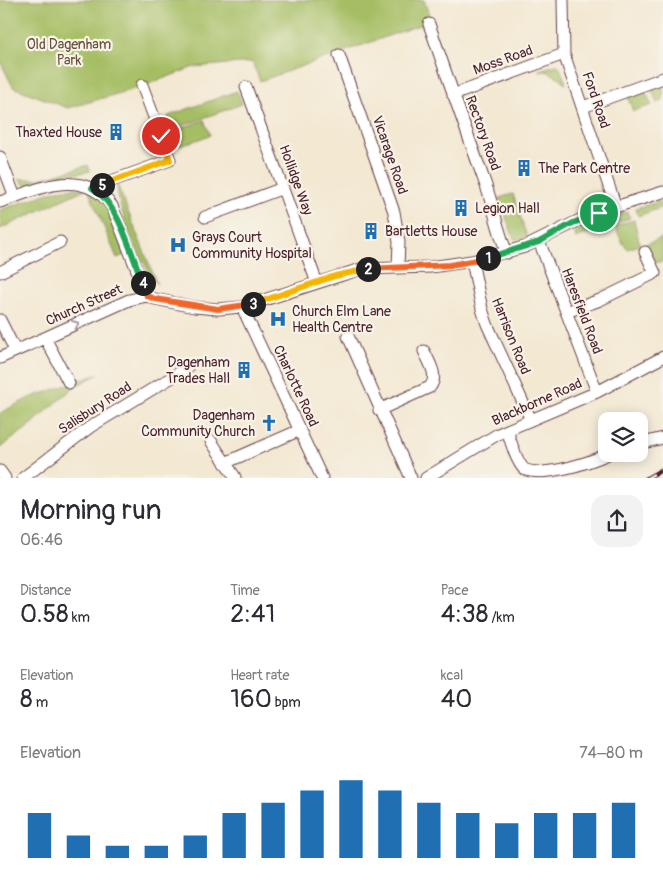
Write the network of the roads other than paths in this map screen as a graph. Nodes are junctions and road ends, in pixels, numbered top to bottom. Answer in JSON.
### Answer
{"nodes":[{"id":1,"x":563,"y":0,"type":"edge"},
{"id":2,"x":429,"y":24,"type":"dead end"},
{"id":3,"x":564,"y":54,"type":"junction"},
{"id":4,"x":339,"y":55,"type":"dead end"},
{"id":5,"x":663,"y":78,"type":"edge"},
{"id":6,"x":142,"y":85,"type":"dead end"},
{"id":7,"x":246,"y":88,"type":"dead end"},
{"id":8,"x":453,"y":95,"type":"junction"},
{"id":9,"x":582,"y":107,"type":"junction"},
{"id":10,"x":0,"y":157,"type":"edge"},
{"id":11,"x":92,"y":188,"type":"junction"},
{"id":12,"x":283,"y":188,"type":"junction"},
{"id":13,"x":663,"y":192,"type":"edge"},
{"id":14,"x":15,"y":197,"type":"junction"},
{"id":15,"x":0,"y":202,"type":"edge"},
{"id":16,"x":616,"y":207,"type":"junction"},
{"id":17,"x":205,"y":217,"type":"dead end"},
{"id":18,"x":60,"y":242,"type":"dead end"},
{"id":19,"x":539,"y":242,"type":"junction"},
{"id":20,"x":645,"y":252,"type":"dead end"},
{"id":21,"x":507,"y":253,"type":"junction"},
{"id":22,"x":472,"y":261,"type":"junction"},
{"id":23,"x":398,"y":267,"type":"junction"},
{"id":24,"x":0,"y":272,"type":"edge"},
{"id":25,"x":317,"y":283,"type":"junction"},
{"id":26,"x":147,"y":296,"type":"junction"},
{"id":27,"x":242,"y":307,"type":"junction"},
{"id":28,"x":566,"y":312,"type":"junction"},
{"id":29,"x":0,"y":320,"type":"edge"},
{"id":30,"x":348,"y":336,"type":"dead end"},
{"id":31,"x":45,"y":338,"type":"junction"},
{"id":32,"x":15,"y":350,"type":"junction"},
{"id":33,"x":424,"y":351,"type":"dead end"},
{"id":34,"x":663,"y":357,"type":"edge"},
{"id":35,"x":0,"y":358,"type":"edge"},
{"id":36,"x":187,"y":368,"type":"dead end"},
{"id":37,"x":69,"y":383,"type":"dead end"},
{"id":38,"x":597,"y":392,"type":"junction"},
{"id":39,"x":379,"y":410,"type":"junction"},
{"id":40,"x":532,"y":420,"type":"junction"},
{"id":41,"x":300,"y":430,"type":"junction"},
{"id":42,"x":507,"y":430,"type":"junction"},
{"id":43,"x":663,"y":438,"type":"edge"},
{"id":44,"x":211,"y":441,"type":"dead end"},
{"id":45,"x":648,"y":442,"type":"edge"},
{"id":46,"x":598,"y":458,"type":"edge"},
{"id":47,"x":225,"y":463,"type":"junction"},
{"id":48,"x":0,"y":471,"type":"edge"},
{"id":49,"x":434,"y":476,"type":"edge"},
{"id":50,"x":234,"y":477,"type":"edge"},
{"id":51,"x":5,"y":478,"type":"edge"},
{"id":52,"x":23,"y":478,"type":"edge"},
{"id":53,"x":322,"y":478,"type":"edge"},
{"id":54,"x":410,"y":478,"type":"edge"}],
"edges":[{"from":1,"to":3,"type":"street","name":"Ford Road"},
{"from":2,"to":8,"type":"street","name":"Rectory Road"},
{"from":3,"to":8,"type":"street","name":"Moss Road"},
{"from":3,"to":9,"type":"street","name":"Ford Road"},
{"from":4,"to":23,"type":"street","name":"Vicarage Road"},
{"from":5,"to":9,"type":"street"},
{"from":6,"to":11,"type":"street"},
{"from":7,"to":12,"type":"street","name":"Hollidge Way"},
{"from":8,"to":21,"type":"street","name":"Rectory Road"},
{"from":9,"to":16,"type":"street","name":"Ford Road"},
{"from":10,"to":14,"type":"street"},
{"from":11,"to":14,"type":"street"},
{"from":11,"to":26,"type":"street"},
{"from":12,"to":17,"type":"street"},
{"from":12,"to":25,"type":"street","name":"Hollidge Way"},
{"from":13,"to":16,"type":"street"},
{"from":14,"to":15,"type":"street"},
{"from":16,"to":19,"type":"street"},
{"from":18,"to":24,"type":"street"},
{"from":19,"to":21,"type":"street"},
{"from":19,"to":28,"type":"street","name":"Haresfield Road"},
{"from":20,"to":28,"type":"street"},
{"from":21,"to":22,"type":"street"},
{"from":22,"to":23,"type":"street"},
{"from":22,"to":40,"type":"street","name":"Harrison Road"},
{"from":23,"to":25,"type":"street"},
{"from":25,"to":27,"type":"street"},
{"from":26,"to":27,"type":"street"},
{"from":31,"to":26,"type":"street","name":"Church Street","one_way":true},
{"from":27,"to":41,"type":"street","name":"Charlotte Road"},
{"from":28,"to":38,"type":"street","name":"Haresfield Road"},
{"from":29,"to":32,"type":"street"},
{"from":30,"to":39,"type":"street"},
{"from":31,"to":32,"type":"street","name":"Church Street"},
{"from":31,"to":37,"type":"street"},
{"from":32,"to":35,"type":"street","name":"Church Street"},
{"from":33,"to":39,"type":"street"},
{"from":34,"to":38,"type":"street","name":"Blackborne Road"},
{"from":36,"to":52,"type":"street","name":"Salisbury Road"},
{"from":38,"to":40,"type":"street","name":"Blackborne Road"},
{"from":39,"to":54,"type":"street"},
{"from":40,"to":42,"type":"street","name":"Blackborne Road"},
{"from":41,"to":47,"type":"street"},
{"from":41,"to":53,"type":"street","name":"Charlotte Road"},
{"from":42,"to":46,"type":"street"},
{"from":42,"to":49,"type":"street","name":"Blackborne Road"},
{"from":43,"to":45,"type":"street"},
{"from":44,"to":47,"type":"street"},
{"from":47,"to":50,"type":"street"},
{"from":48,"to":51,"type":"street"}]}
